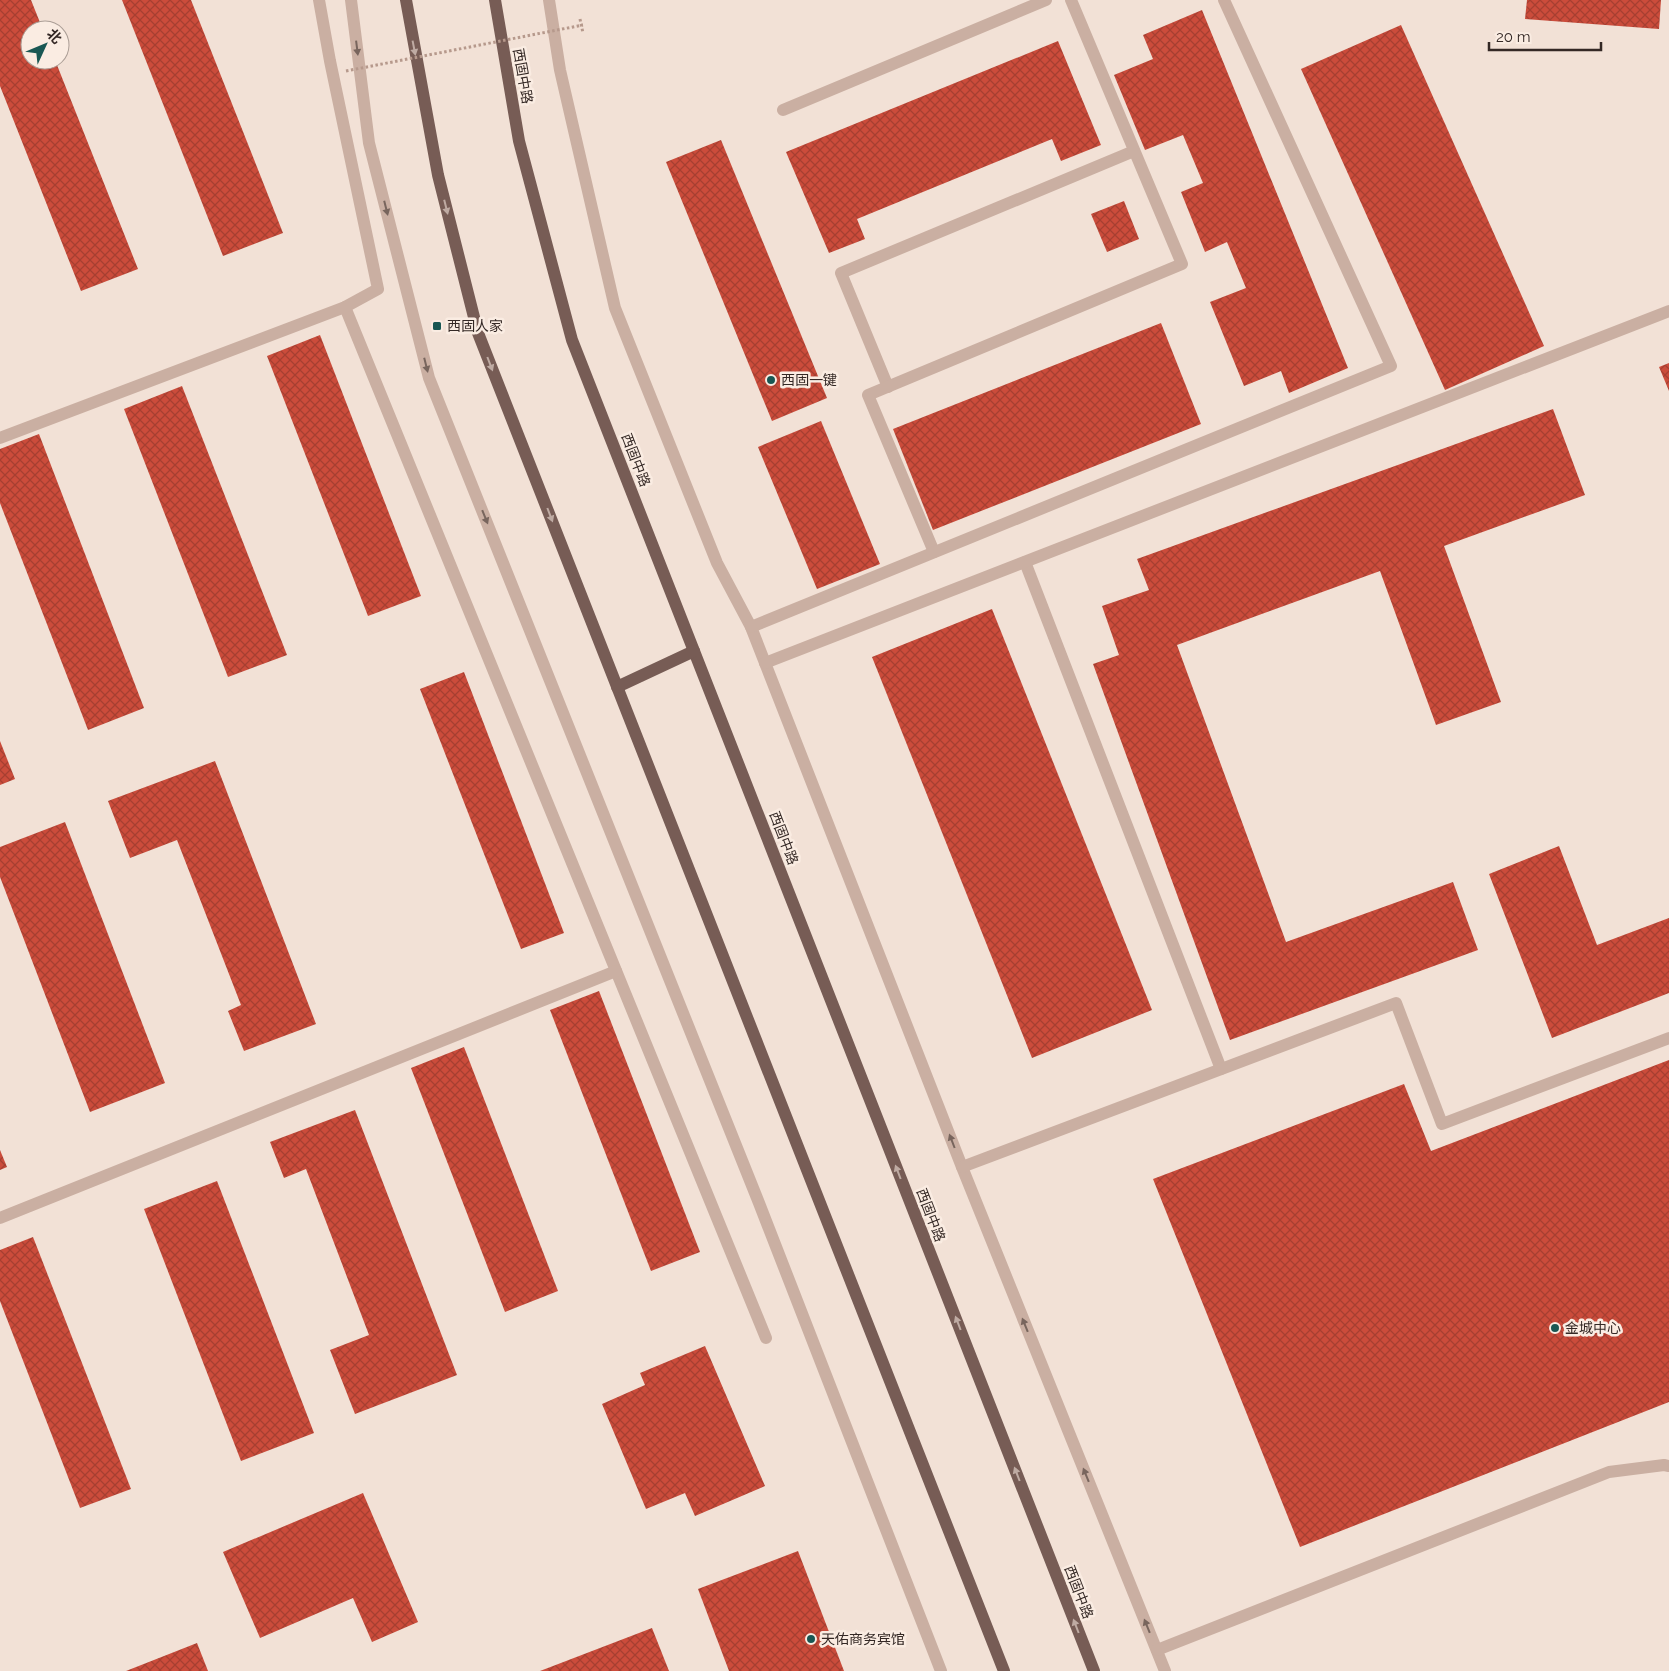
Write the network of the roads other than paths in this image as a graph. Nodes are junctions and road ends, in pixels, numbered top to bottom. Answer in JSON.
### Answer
{"nodes":[{"id":1,"x":319,"y":0,"type":"edge"},
{"id":2,"x":351,"y":0,"type":"edge"},
{"id":3,"x":406,"y":0,"type":"edge"},
{"id":4,"x":495,"y":0,"type":"edge"},
{"id":5,"x":549,"y":0,"type":"edge"},
{"id":6,"x":1046,"y":0,"type":"edge"},
{"id":7,"x":1071,"y":0,"type":"edge"},
{"id":8,"x":1224,"y":0,"type":"edge"},
{"id":9,"x":783,"y":110,"type":"dead end"},
{"id":10,"x":1134,"y":151,"type":"junction"},
{"id":11,"x":345,"y":306,"type":"junction"},
{"id":12,"x":1669,"y":311,"type":"edge"},
{"id":13,"x":888,"y":387,"type":"junction"},
{"id":14,"x":0,"y":438,"type":"edge"},
{"id":15,"x":934,"y":552,"type":"junction"},
{"id":16,"x":1025,"y":562,"type":"junction"},
{"id":17,"x":751,"y":627,"type":"junction"},
{"id":18,"x":694,"y":650,"type":"junction"},
{"id":19,"x":765,"y":663,"type":"junction"},
{"id":20,"x":617,"y":687,"type":"junction"},
{"id":21,"x":616,"y":971,"type":"junction"},
{"id":22,"x":1669,"y":1038,"type":"edge"},
{"id":23,"x":1221,"y":1069,"type":"junction"},
{"id":24,"x":962,"y":1167,"type":"junction"},
{"id":25,"x":0,"y":1218,"type":"edge"},
{"id":26,"x":766,"y":1338,"type":"dead end"},
{"id":27,"x":1669,"y":1466,"type":"edge"},
{"id":28,"x":1157,"y":1650,"type":"junction"},
{"id":29,"x":941,"y":1671,"type":"edge"},
{"id":30,"x":1004,"y":1671,"type":"edge"},
{"id":31,"x":1094,"y":1671,"type":"edge"},
{"id":32,"x":1165,"y":1671,"type":"edge"}],
"edges":[{"from":1,"to":11,"type":"street"},
{"from":2,"to":29,"type":"street","one_way":true},
{"from":3,"to":20,"type":"main road","one_way":true},
{"from":4,"to":18,"type":"main road","name":"西固中路"},
{"from":5,"to":17,"type":"street"},
{"from":6,"to":9,"type":"street"},
{"from":7,"to":10,"type":"street"},
{"from":8,"to":15,"type":"street"},
{"from":10,"to":13,"type":"street"},
{"from":10,"to":13,"type":"street"},
{"from":11,"to":14,"type":"street"},
{"from":11,"to":21,"type":"street"},
{"from":12,"to":16,"type":"street"},
{"from":13,"to":15,"type":"street"},
{"from":15,"to":17,"type":"street"},
{"from":16,"to":19,"type":"street"},
{"from":16,"to":23,"type":"street"},
{"from":17,"to":19,"type":"street"},
{"from":18,"to":20,"type":"main road"},
{"from":31,"to":18,"type":"main road","name":"西固中路","one_way":true},
{"from":24,"to":19,"type":"street","one_way":true},
{"from":20,"to":30,"type":"main road"},
{"from":21,"to":25,"type":"street"},
{"from":21,"to":26,"type":"street"},
{"from":22,"to":23,"type":"street"},
{"from":23,"to":24,"type":"street"},
{"from":28,"to":24,"type":"street","one_way":true},
{"from":27,"to":28,"type":"street"},
{"from":28,"to":32,"type":"street"}]}
